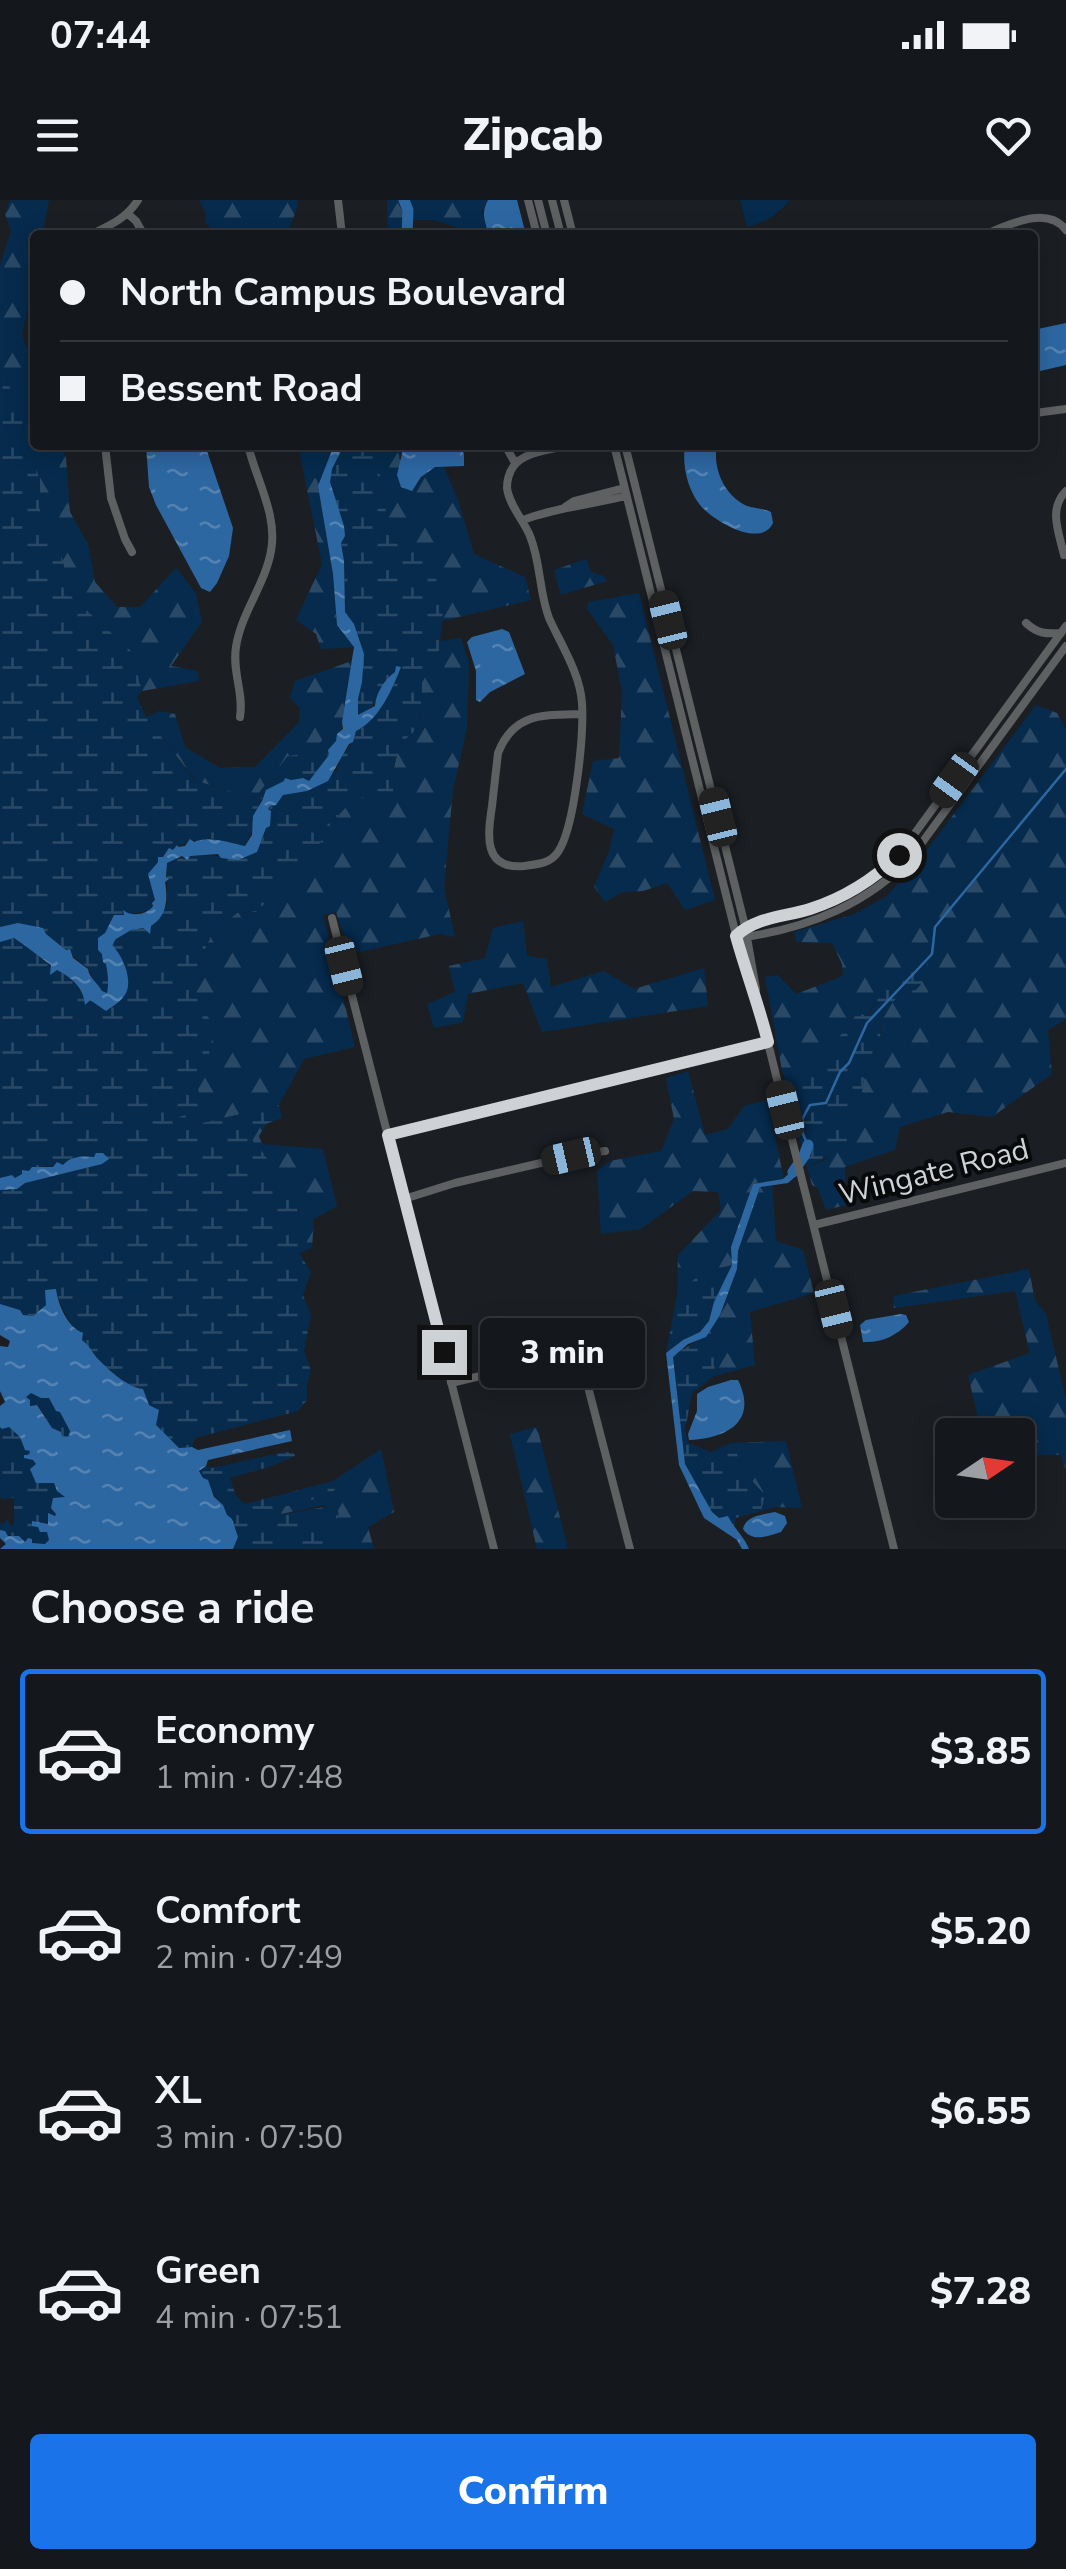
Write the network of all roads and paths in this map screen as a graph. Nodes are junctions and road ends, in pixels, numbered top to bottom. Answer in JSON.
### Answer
{"nodes":[{"id":1,"x":138,"y":200,"type":"edge"},
{"id":2,"x":338,"y":200,"type":"edge"},
{"id":3,"x":528,"y":200,"type":"edge"},
{"id":4,"x":538,"y":200,"type":"edge"},
{"id":5,"x":552,"y":200,"type":"edge"},
{"id":6,"x":564,"y":200,"type":"edge"},
{"id":7,"x":128,"y":214,"type":"junction"},
{"id":8,"x":101,"y":230,"type":"edge"},
{"id":9,"x":141,"y":230,"type":"edge"},
{"id":10,"x":341,"y":230,"type":"edge"},
{"id":11,"x":536,"y":230,"type":"edge"},
{"id":12,"x":546,"y":230,"type":"edge"},
{"id":13,"x":560,"y":230,"type":"edge"},
{"id":14,"x":571,"y":230,"type":"edge"},
{"id":15,"x":996,"y":230,"type":"edge"},
{"id":16,"x":1066,"y":230,"type":"edge"},
{"id":17,"x":1066,"y":409,"type":"edge"},
{"id":18,"x":1038,"y":412,"type":"edge"},
{"id":19,"x":105,"y":450,"type":"edge"},
{"id":20,"x":249,"y":450,"type":"edge"},
{"id":21,"x":508,"y":450,"type":"edge"},
{"id":22,"x":550,"y":450,"type":"edge"},
{"id":23,"x":615,"y":450,"type":"edge"},
{"id":24,"x":626,"y":450,"type":"edge"},
{"id":25,"x":516,"y":463,"type":"junction"},
{"id":26,"x":1066,"y":491,"type":"edge"},
{"id":27,"x":625,"y":492,"type":"junction"},
{"id":28,"x":523,"y":520,"type":"junction"},
{"id":29,"x":132,"y":552,"type":"dead end"},
{"id":30,"x":1064,"y":554,"type":"edge"},
{"id":31,"x":1026,"y":623,"type":"dead end"},
{"id":32,"x":1064,"y":629,"type":"edge"},
{"id":33,"x":1066,"y":646,"type":"edge"},
{"id":34,"x":582,"y":714,"type":"junction"},
{"id":35,"x":240,"y":717,"type":"dead end"},
{"id":36,"x":954,"y":780,"type":"junction"},
{"id":37,"x":964,"y":787,"type":"junction"},
{"id":38,"x":867,"y":882,"type":"junction"},
{"id":39,"x":872,"y":892,"type":"junction"},
{"id":40,"x":332,"y":918,"type":"dead end"},
{"id":41,"x":745,"y":926,"type":"junction"},
{"id":42,"x":736,"y":936,"type":"junction"},
{"id":43,"x":748,"y":937,"type":"junction"},
{"id":44,"x":758,"y":1003,"type":"junction"},
{"id":45,"x":768,"y":1042,"type":"junction"},
{"id":46,"x":388,"y":1135,"type":"junction"},
{"id":47,"x":605,"y":1150,"type":"dead end"},
{"id":48,"x":1066,"y":1163,"type":"edge"},
{"id":49,"x":404,"y":1199,"type":"junction"},
{"id":50,"x":814,"y":1225,"type":"junction"},
{"id":51,"x":638,"y":1338,"type":"dead end"},
{"id":52,"x":579,"y":1352,"type":"junction"},
{"id":53,"x":451,"y":1383,"type":"junction"},
{"id":54,"x":494,"y":1549,"type":"edge"},
{"id":55,"x":630,"y":1549,"type":"edge"},
{"id":56,"x":894,"y":1549,"type":"edge"}],
"edges":[{"from":1,"to":7,"type":"street"},
{"from":2,"to":10,"type":"street"},
{"from":3,"to":11,"type":"street"},
{"from":4,"to":12,"type":"street"},
{"from":5,"to":13,"type":"street"},
{"from":6,"to":14,"type":"street"},
{"from":7,"to":8,"type":"street"},
{"from":7,"to":9,"type":"street"},
{"from":15,"to":16,"type":"street"},
{"from":17,"to":18,"type":"street"},
{"from":19,"to":29,"type":"street"},
{"from":20,"to":35,"type":"street"},
{"from":21,"to":25,"type":"street"},
{"from":22,"to":25,"type":"street"},
{"from":23,"to":27,"type":"street"},
{"from":24,"to":41,"type":"street"},
{"from":25,"to":28,"type":"street"},
{"from":26,"to":30,"type":"street"},
{"from":27,"to":28,"type":"street"},
{"from":27,"to":42,"type":"street"},
{"from":28,"to":34,"type":"street"},
{"from":31,"to":32,"type":"street"},
{"from":32,"to":36,"type":"street"},
{"from":33,"to":37,"type":"street"},
{"from":34,"to":34,"type":"street"},
{"from":36,"to":37,"type":"street"},
{"from":36,"to":38,"type":"street"},
{"from":37,"to":39,"type":"street"},
{"from":38,"to":39,"type":"street"},
{"from":38,"to":41,"type":"street"},
{"from":39,"to":43,"type":"street"},
{"from":40,"to":46,"type":"street"},
{"from":41,"to":42,"type":"street"},
{"from":41,"to":43,"type":"street"},
{"from":42,"to":43,"type":"street"},
{"from":42,"to":44,"type":"street"},
{"from":43,"to":44,"type":"street"},
{"from":44,"to":45,"type":"street"},
{"from":45,"to":46,"type":"street"},
{"from":45,"to":50,"type":"street"},
{"from":46,"to":49,"type":"street"},
{"from":47,"to":49,"type":"street"},
{"from":48,"to":50,"type":"street","name":"Wingate Road"},
{"from":49,"to":53,"type":"street"},
{"from":50,"to":56,"type":"street"},
{"from":51,"to":52,"type":"street"},
{"from":52,"to":53,"type":"street"},
{"from":52,"to":55,"type":"street"},
{"from":53,"to":54,"type":"street"}]}
